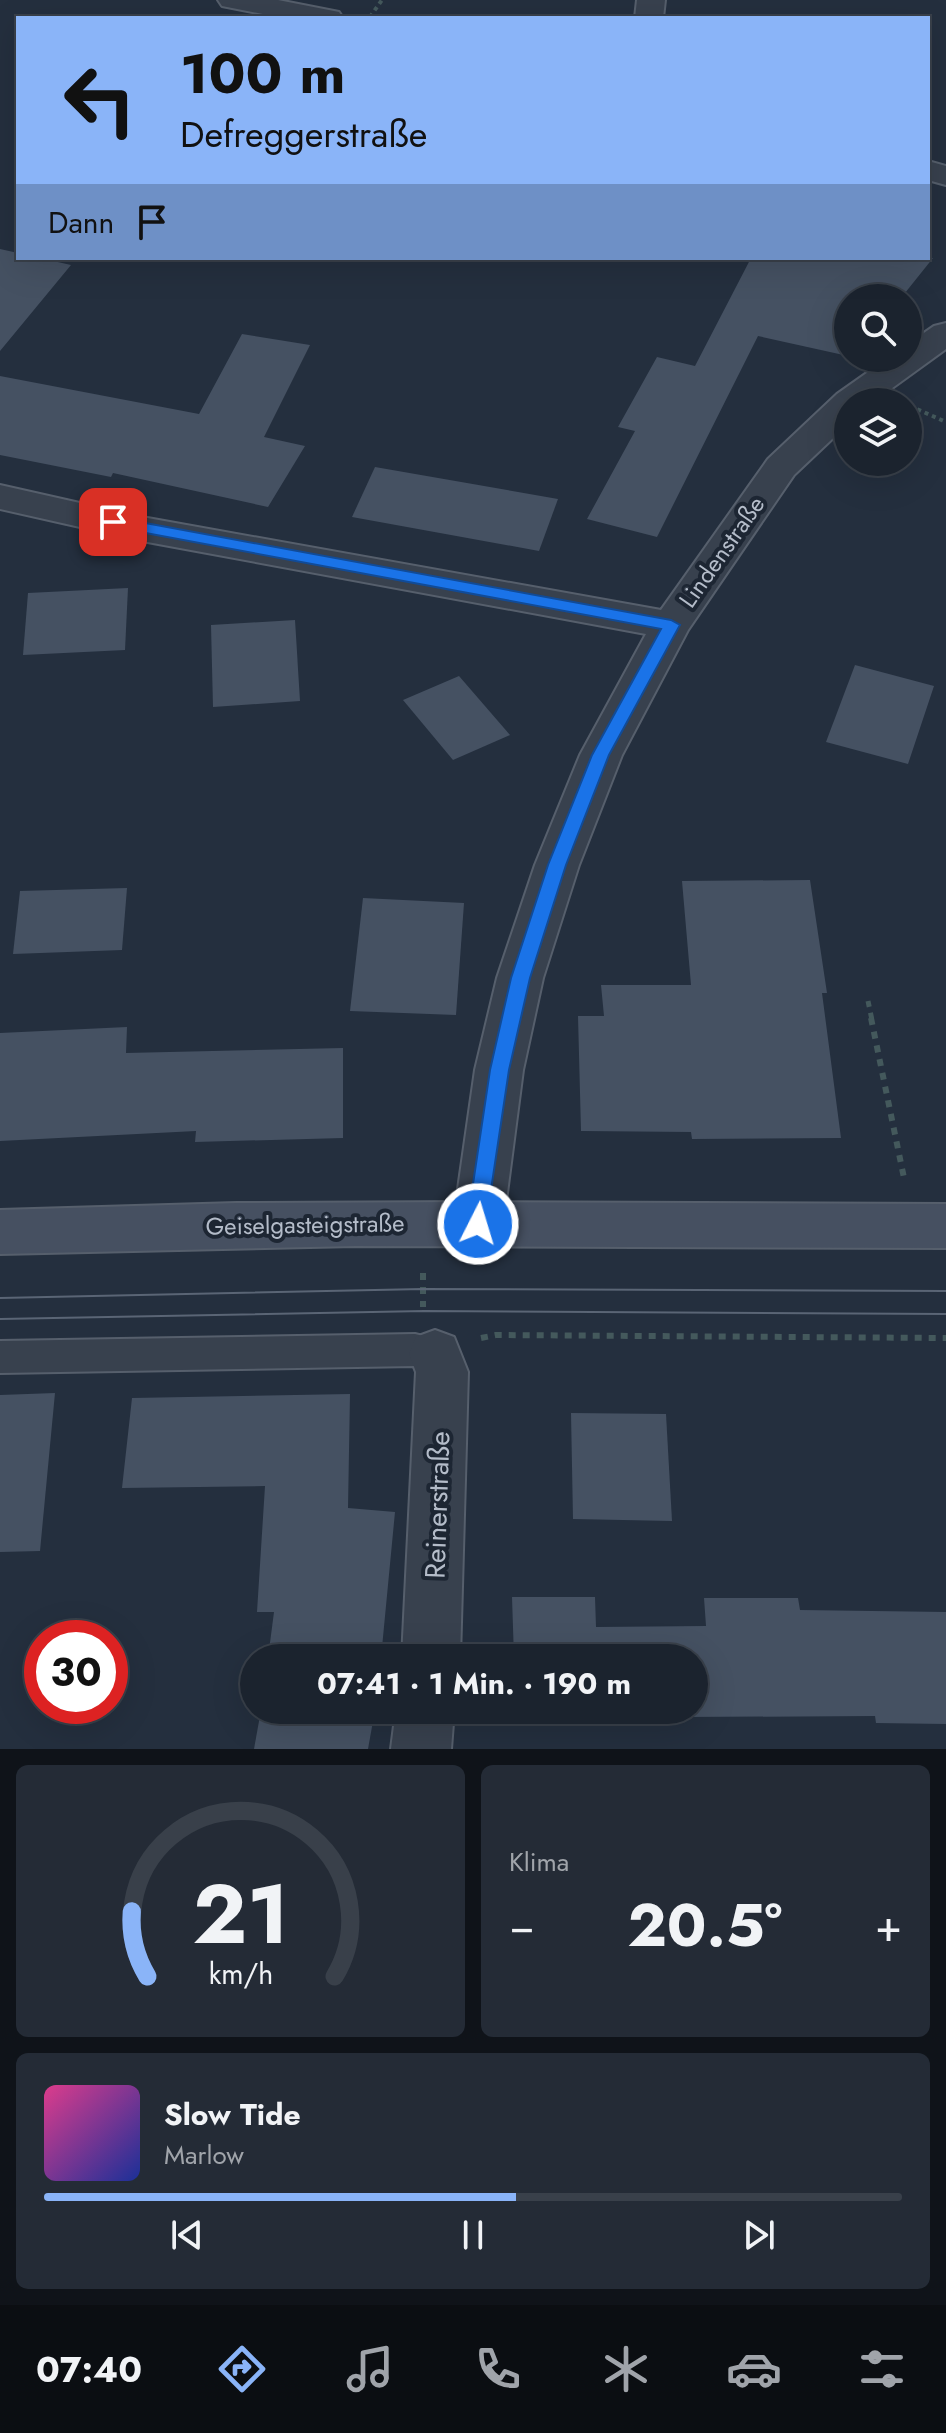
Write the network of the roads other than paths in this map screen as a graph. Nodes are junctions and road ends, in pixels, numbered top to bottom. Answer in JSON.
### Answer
{"nodes":[{"id":1,"x":232,"y":0,"type":"edge"},
{"id":2,"x":318,"y":16,"type":"edge"},
{"id":3,"x":946,"y":333,"type":"edge"},
{"id":4,"x":870,"y":388,"type":"edge"},
{"id":5,"x":834,"y":417,"type":"edge"},
{"id":6,"x":0,"y":497,"type":"edge"},
{"id":7,"x":671,"y":625,"type":"junction"},
{"id":8,"x":478,"y":1224,"type":"junction"},
{"id":9,"x":930,"y":1226,"type":"edge"},
{"id":10,"x":0,"y":1232,"type":"edge"},
{"id":11,"x":435,"y":1354,"type":"joint"},
{"id":12,"x":0,"y":1357,"type":"edge"},
{"id":13,"x":432,"y":1644,"type":"edge"},
{"id":14,"x":424,"y":1724,"type":"edge"},
{"id":15,"x":421,"y":1749,"type":"edge"}],
"edges":[{"from":1,"to":2,"type":"street"},
{"from":3,"to":4,"type":"street","name":"Lindenstraße"},
{"from":5,"to":7,"type":"street","name":"Lindenstraße"},
{"from":6,"to":7,"type":"street"},
{"from":7,"to":8,"type":"street","name":"Lindenstraße"},
{"from":8,"to":9,"type":"main road","name":"Geiselgasteigstraße"},
{"from":8,"to":10,"type":"main road","name":"Geiselgasteigstraße"},
{"from":11,"to":12,"type":"lane"},
{"from":11,"to":13,"type":"street","name":"Reinerstraße"},
{"from":14,"to":15,"type":"street"}]}
